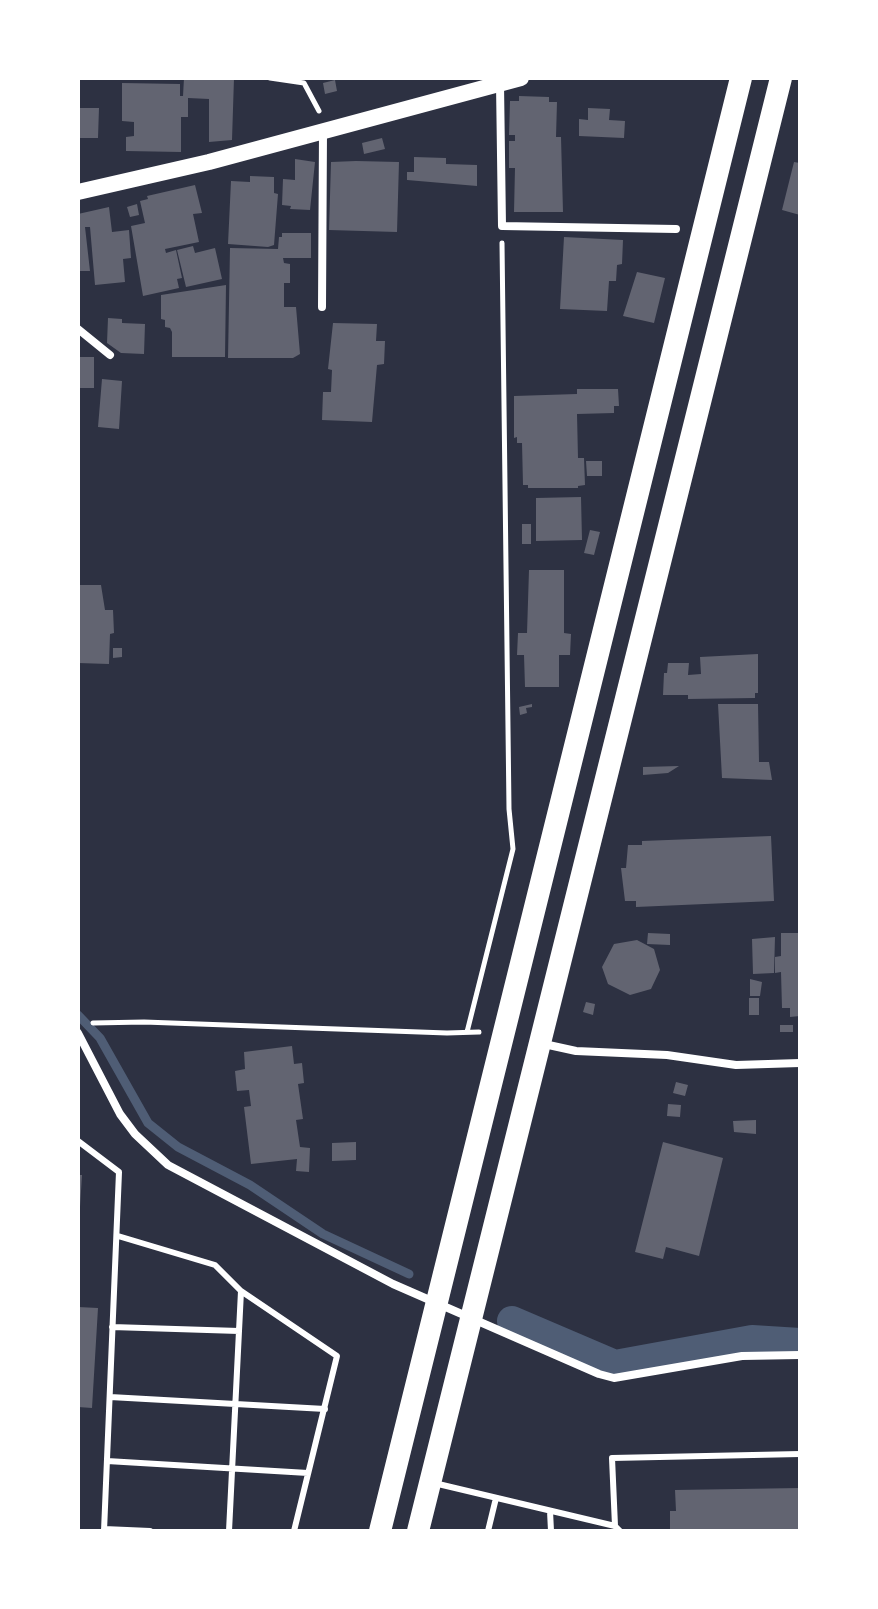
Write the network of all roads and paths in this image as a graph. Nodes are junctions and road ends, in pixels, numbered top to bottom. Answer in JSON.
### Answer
{"nodes":[{"id":1,"x":270,"y":78,"type":"edge"},
{"id":2,"x":519,"y":78,"type":"edge"},
{"id":3,"x":741,"y":78,"type":"edge"},
{"id":4,"x":781,"y":78,"type":"edge"},
{"id":5,"x":500,"y":84,"type":"junction"},
{"id":6,"x":326,"y":130,"type":"junction"},
{"id":7,"x":78,"y":192,"type":"edge"},
{"id":8,"x":502,"y":226,"type":"junction"},
{"id":9,"x":676,"y":229,"type":"dead end"},
{"id":10,"x":322,"y":307,"type":"dead end"},
{"id":11,"x":78,"y":329,"type":"edge"},
{"id":12,"x":110,"y":355,"type":"dead end"},
{"id":13,"x":91,"y":1023,"type":"dead end"},
{"id":14,"x":78,"y":1033,"type":"edge"},
{"id":15,"x":539,"y":1043,"type":"junction"},
{"id":16,"x":800,"y":1063,"type":"edge"},
{"id":17,"x":78,"y":1141,"type":"edge"},
{"id":18,"x":118,"y":1236,"type":"junction"},
{"id":19,"x":241,"y":1291,"type":"junction"},
{"id":20,"x":435,"y":1304,"type":"junction"},
{"id":21,"x":471,"y":1319,"type":"junction"},
{"id":22,"x":112,"y":1327,"type":"junction"},
{"id":23,"x":239,"y":1331,"type":"junction"},
{"id":24,"x":800,"y":1355,"type":"edge"},
{"id":25,"x":110,"y":1397,"type":"junction"},
{"id":26,"x":237,"y":1404,"type":"junction"},
{"id":27,"x":325,"y":1409,"type":"junction"},
{"id":28,"x":800,"y":1454,"type":"edge"},
{"id":29,"x":107,"y":1461,"type":"junction"},
{"id":30,"x":234,"y":1469,"type":"junction"},
{"id":31,"x":308,"y":1473,"type":"junction"},
{"id":32,"x":430,"y":1482,"type":"junction"},
{"id":33,"x":496,"y":1498,"type":"junction"},
{"id":34,"x":550,"y":1511,"type":"junction"},
{"id":35,"x":617,"y":1529,"type":"edge"},
{"id":36,"x":104,"y":1530,"type":"edge"},
{"id":37,"x":150,"y":1531,"type":"edge"},
{"id":38,"x":229,"y":1531,"type":"edge"},
{"id":39,"x":294,"y":1531,"type":"edge"},
{"id":40,"x":380,"y":1531,"type":"edge"},
{"id":41,"x":418,"y":1531,"type":"edge"},
{"id":42,"x":488,"y":1531,"type":"edge"},
{"id":43,"x":551,"y":1531,"type":"edge"}],
"edges":[{"from":1,"to":6,"type":"path"},
{"from":2,"to":5,"type":"main road"},
{"from":3,"to":20,"type":"highway"},
{"from":4,"to":15,"type":"highway"},
{"from":5,"to":6,"type":"main road"},
{"from":5,"to":8,"type":"street"},
{"from":6,"to":7,"type":"main road"},
{"from":6,"to":10,"type":"street"},
{"from":8,"to":9,"type":"street"},
{"from":8,"to":13,"type":"path"},
{"from":11,"to":12,"type":"street"},
{"from":14,"to":20,"type":"street"},
{"from":15,"to":16,"type":"street"},
{"from":15,"to":21,"type":"highway"},
{"from":17,"to":18,"type":"lane"},
{"from":18,"to":19,"type":"lane"},
{"from":18,"to":22,"type":"lane"},
{"from":19,"to":23,"type":"lane"},
{"from":19,"to":27,"type":"lane"},
{"from":20,"to":21,"type":"street"},
{"from":20,"to":40,"type":"highway"},
{"from":21,"to":24,"type":"street"},
{"from":21,"to":32,"type":"highway"},
{"from":22,"to":23,"type":"lane"},
{"from":22,"to":25,"type":"lane"},
{"from":23,"to":26,"type":"lane"},
{"from":25,"to":26,"type":"lane"},
{"from":25,"to":29,"type":"lane"},
{"from":26,"to":27,"type":"lane"},
{"from":26,"to":30,"type":"lane"},
{"from":27,"to":31,"type":"lane"},
{"from":28,"to":35,"type":"lane"},
{"from":29,"to":30,"type":"lane"},
{"from":29,"to":36,"type":"lane"},
{"from":30,"to":31,"type":"lane"},
{"from":30,"to":38,"type":"lane"},
{"from":31,"to":39,"type":"lane"},
{"from":32,"to":33,"type":"lane"},
{"from":32,"to":41,"type":"highway"},
{"from":33,"to":34,"type":"lane"},
{"from":33,"to":42,"type":"lane"},
{"from":34,"to":35,"type":"lane"},
{"from":34,"to":43,"type":"lane"},
{"from":36,"to":37,"type":"lane"}]}
